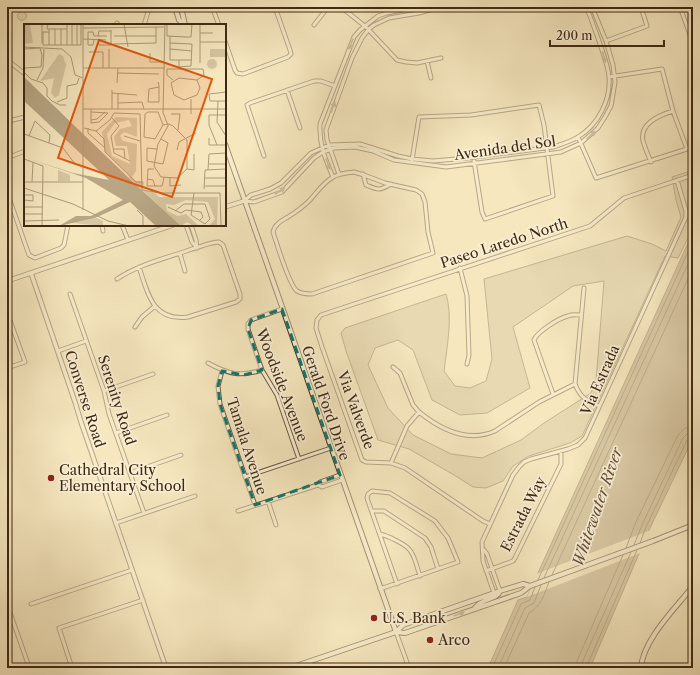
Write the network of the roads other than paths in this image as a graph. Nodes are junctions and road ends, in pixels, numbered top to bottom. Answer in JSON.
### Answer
{"nodes":[{"id":1,"x":174,"y":7,"type":"edge"},
{"id":2,"x":181,"y":7,"type":"edge"},
{"id":3,"x":212,"y":7,"type":"edge"},
{"id":4,"x":275,"y":7,"type":"edge"},
{"id":5,"x":328,"y":7,"type":"edge"},
{"id":6,"x":342,"y":7,"type":"edge"},
{"id":7,"x":419,"y":7,"type":"edge"},
{"id":8,"x":440,"y":7,"type":"edge"},
{"id":9,"x":586,"y":7,"type":"edge"},
{"id":10,"x":592,"y":7,"type":"edge"},
{"id":11,"x":641,"y":7,"type":"edge"},
{"id":12,"x":680,"y":7,"type":"edge"},
{"id":13,"x":149,"y":9,"type":"dead end"},
{"id":14,"x":144,"y":24,"type":"edge"},
{"id":15,"x":183,"y":24,"type":"edge"},
{"id":16,"x":184,"y":24,"type":"edge"},
{"id":17,"x":219,"y":24,"type":"edge"},
{"id":18,"x":314,"y":24,"type":"dead end"},
{"id":19,"x":364,"y":26,"type":"junction"},
{"id":20,"x":368,"y":29,"type":"junction"},
{"id":21,"x":606,"y":41,"type":"junction"},
{"id":22,"x":693,"y":43,"type":"edge"},
{"id":23,"x":226,"y":46,"type":"edge"},
{"id":24,"x":227,"y":52,"type":"edge"},
{"id":25,"x":441,"y":58,"type":"dead end"},
{"id":26,"x":7,"y":60,"type":"edge"},
{"id":27,"x":427,"y":61,"type":"junction"},
{"id":28,"x":24,"y":73,"type":"edge"},
{"id":29,"x":615,"y":76,"type":"junction"},
{"id":30,"x":609,"y":77,"type":"junction"},
{"id":31,"x":431,"y":78,"type":"dead end"},
{"id":32,"x":335,"y":86,"type":"junction"},
{"id":33,"x":287,"y":90,"type":"junction"},
{"id":34,"x":673,"y":111,"type":"junction"},
{"id":35,"x":24,"y":117,"type":"edge"},
{"id":36,"x":13,"y":120,"type":"dead end"},
{"id":37,"x":300,"y":128,"type":"dead end"},
{"id":38,"x":578,"y":137,"type":"junction"},
{"id":39,"x":581,"y":143,"type":"junction"},
{"id":40,"x":329,"y":145,"type":"junction"},
{"id":41,"x":226,"y":147,"type":"edge"},
{"id":42,"x":321,"y":148,"type":"junction"},
{"id":43,"x":546,"y":148,"type":"junction"},
{"id":44,"x":330,"y":149,"type":"junction"},
{"id":45,"x":24,"y":152,"type":"edge"},
{"id":46,"x":323,"y":152,"type":"junction"},
{"id":47,"x":547,"y":154,"type":"junction"},
{"id":48,"x":264,"y":156,"type":"dead end"},
{"id":49,"x":7,"y":158,"type":"edge"},
{"id":50,"x":473,"y":158,"type":"junction"},
{"id":51,"x":412,"y":161,"type":"junction"},
{"id":52,"x":651,"y":162,"type":"junction"},
{"id":53,"x":474,"y":163,"type":"junction"},
{"id":54,"x":339,"y":174,"type":"junction"},
{"id":55,"x":363,"y":174,"type":"junction"},
{"id":56,"x":693,"y":175,"type":"edge"},
{"id":57,"x":333,"y":177,"type":"junction"},
{"id":58,"x":677,"y":180,"type":"junction"},
{"id":59,"x":391,"y":184,"type":"junction"},
{"id":60,"x":7,"y":192,"type":"edge"},
{"id":61,"x":244,"y":201,"type":"junction"},
{"id":62,"x":226,"y":208,"type":"edge"},
{"id":63,"x":68,"y":226,"type":"edge"},
{"id":64,"x":102,"y":226,"type":"edge"},
{"id":65,"x":122,"y":226,"type":"edge"},
{"id":66,"x":170,"y":226,"type":"edge"},
{"id":67,"x":186,"y":226,"type":"edge"},
{"id":68,"x":191,"y":226,"type":"edge"},
{"id":69,"x":103,"y":231,"type":"dead end"},
{"id":70,"x":128,"y":240,"type":"junction"},
{"id":71,"x":196,"y":248,"type":"junction"},
{"id":72,"x":180,"y":254,"type":"junction"},
{"id":73,"x":139,"y":268,"type":"junction"},
{"id":74,"x":460,"y":268,"type":"junction"},
{"id":75,"x":185,"y":271,"type":"dead end"},
{"id":76,"x":31,"y":273,"type":"junction"},
{"id":77,"x":117,"y":279,"type":"dead end"},
{"id":78,"x":7,"y":281,"type":"edge"},
{"id":79,"x":584,"y":288,"type":"dead end"},
{"id":80,"x":70,"y":294,"type":"dead end"},
{"id":81,"x":155,"y":306,"type":"junction"},
{"id":82,"x":282,"y":309,"type":"junction"},
{"id":83,"x":7,"y":312,"type":"edge"},
{"id":84,"x":581,"y":316,"type":"junction"},
{"id":85,"x":317,"y":320,"type":"joint"},
{"id":86,"x":135,"y":327,"type":"dead end"},
{"id":87,"x":86,"y":341,"type":"junction"},
{"id":88,"x":58,"y":351,"type":"junction"},
{"id":89,"x":208,"y":363,"type":"dead end"},
{"id":90,"x":467,"y":364,"type":"dead end"},
{"id":91,"x":393,"y":367,"type":"dead end"},
{"id":92,"x":7,"y":368,"type":"edge"},
{"id":93,"x":262,"y":370,"type":"junction"},
{"id":94,"x":222,"y":371,"type":"junction"},
{"id":95,"x":153,"y":374,"type":"dead end"},
{"id":96,"x":575,"y":384,"type":"junction"},
{"id":97,"x":104,"y":391,"type":"junction"},
{"id":98,"x":553,"y":394,"type":"junction"},
{"id":99,"x":599,"y":406,"type":"junction"},
{"id":100,"x":419,"y":412,"type":"junction"},
{"id":101,"x":167,"y":415,"type":"dead end"},
{"id":102,"x":116,"y":433,"type":"junction"},
{"id":103,"x":330,"y":448,"type":"junction"},
{"id":104,"x":561,"y":451,"type":"junction"},
{"id":105,"x":181,"y":455,"type":"dead end"},
{"id":106,"x":299,"y":459,"type":"junction"},
{"id":107,"x":391,"y":463,"type":"junction"},
{"id":108,"x":130,"y":473,"type":"junction"},
{"id":109,"x":245,"y":477,"type":"junction"},
{"id":110,"x":341,"y":478,"type":"junction"},
{"id":111,"x":323,"y":481,"type":"junction"},
{"id":112,"x":318,"y":485,"type":"junction"},
{"id":113,"x":325,"y":486,"type":"junction"},
{"id":114,"x":195,"y":496,"type":"dead end"},
{"id":115,"x":268,"y":501,"type":"junction"},
{"id":116,"x":255,"y":505,"type":"junction"},
{"id":117,"x":238,"y":511,"type":"dead end"},
{"id":118,"x":372,"y":511,"type":"junction"},
{"id":119,"x":144,"y":513,"type":"junction"},
{"id":120,"x":116,"y":523,"type":"junction"},
{"id":121,"x":490,"y":524,"type":"junction"},
{"id":122,"x":693,"y":525,"type":"edge"},
{"id":123,"x":276,"y":526,"type":"dead end"},
{"id":124,"x":380,"y":534,"type":"junction"},
{"id":125,"x":483,"y":548,"type":"junction"},
{"id":126,"x":438,"y":569,"type":"junction"},
{"id":127,"x":492,"y":569,"type":"junction"},
{"id":128,"x":132,"y":570,"type":"junction"},
{"id":129,"x":486,"y":571,"type":"junction"},
{"id":130,"x":420,"y":576,"type":"junction"},
{"id":131,"x":397,"y":584,"type":"junction"},
{"id":132,"x":530,"y":586,"type":"junction"},
{"id":133,"x":693,"y":586,"type":"edge"},
{"id":134,"x":380,"y":589,"type":"junction"},
{"id":135,"x":500,"y":591,"type":"junction"},
{"id":136,"x":494,"y":593,"type":"junction"},
{"id":137,"x":143,"y":600,"type":"junction"},
{"id":138,"x":7,"y":604,"type":"edge"},
{"id":139,"x":31,"y":604,"type":"dead end"},
{"id":140,"x":475,"y":609,"type":"junction"},
{"id":141,"x":396,"y":632,"type":"junction"},
{"id":142,"x":25,"y":668,"type":"edge"},
{"id":143,"x":72,"y":668,"type":"edge"},
{"id":144,"x":166,"y":668,"type":"edge"},
{"id":145,"x":290,"y":668,"type":"edge"},
{"id":146,"x":409,"y":668,"type":"edge"},
{"id":147,"x":641,"y":668,"type":"edge"}],
"edges":[{"from":1,"to":15,"type":"main road"},
{"from":2,"to":16,"type":"main road"},
{"from":3,"to":17,"type":"street"},
{"from":4,"to":24,"type":"street"},
{"from":5,"to":18,"type":"street"},
{"from":6,"to":19,"type":"street"},
{"from":7,"to":19,"type":"street"},
{"from":8,"to":20,"type":"street"},
{"from":9,"to":30,"type":"street","name":"Avenida del Sol","one_way":true},
{"from":10,"to":21,"type":"street","name":"Avenida del Sol"},
{"from":11,"to":21,"type":"street"},
{"from":12,"to":22,"type":"street"},
{"from":13,"to":14,"type":"street"},
{"from":19,"to":20,"type":"street"},
{"from":19,"to":32,"type":"street","one_way":true},
{"from":20,"to":27,"type":"street"},
{"from":40,"to":20,"type":"street","one_way":true},
{"from":21,"to":29,"type":"street","name":"Avenida del Sol"},
{"from":23,"to":24,"type":"street"},
{"from":25,"to":27,"type":"street"},
{"from":26,"to":28,"type":"street"},
{"from":27,"to":31,"type":"street"},
{"from":29,"to":30,"type":"street"},
{"from":29,"to":34,"type":"street"},
{"from":39,"to":29,"type":"street","name":"Avenida del Sol","one_way":true},
{"from":30,"to":38,"type":"street","name":"Avenida del Sol"},
{"from":32,"to":33,"type":"street"},
{"from":32,"to":42,"type":"street"},
{"from":33,"to":37,"type":"street"},
{"from":33,"to":48,"type":"street"},
{"from":34,"to":52,"type":"street"},
{"from":34,"to":52,"type":"street"},
{"from":35,"to":36,"type":"street"},
{"from":38,"to":39,"type":"street"},
{"from":38,"to":43,"type":"street","name":"Avenida del Sol"},
{"from":39,"to":47,"type":"street","name":"Avenida del Sol"},
{"from":39,"to":52,"type":"street"},
{"from":40,"to":42,"type":"street","name":"Avenida del Sol"},
{"from":40,"to":44,"type":"street"},
{"from":40,"to":51,"type":"street","name":"Avenida del Sol"},
{"from":41,"to":61,"type":"main road","name":"Gerald Ford Drive"},
{"from":42,"to":46,"type":"street"},
{"from":42,"to":61,"type":"street","name":"Avenida del Sol"},
{"from":43,"to":47,"type":"street"},
{"from":43,"to":50,"type":"street","name":"Avenida del Sol"},
{"from":43,"to":51,"type":"street"},
{"from":44,"to":46,"type":"street","name":"Avenida del Sol"},
{"from":44,"to":51,"type":"street","name":"Avenida del Sol"},
{"from":44,"to":54,"type":"street"},
{"from":45,"to":49,"type":"street"},
{"from":46,"to":57,"type":"street","one_way":true},
{"from":61,"to":46,"type":"street","name":"Avenida del Sol","one_way":true},
{"from":47,"to":53,"type":"street","name":"Avenida del Sol"},
{"from":47,"to":53,"type":"street"},
{"from":50,"to":51,"type":"street","name":"Avenida del Sol"},
{"from":50,"to":53,"type":"street"},
{"from":51,"to":53,"type":"street","name":"Avenida del Sol"},
{"from":54,"to":55,"type":"street"},
{"from":54,"to":57,"type":"street"},
{"from":55,"to":59,"type":"street"},
{"from":55,"to":59,"type":"street"},
{"from":56,"to":58,"type":"street","name":"Paseo Laredo North"},
{"from":57,"to":59,"type":"street"},
{"from":58,"to":74,"type":"street","name":"Paseo Laredo North"},
{"from":58,"to":99,"type":"street","name":"Via Estrada"},
{"from":60,"to":63,"type":"street"},
{"from":61,"to":62,"type":"street"},
{"from":61,"to":82,"type":"main road","name":"Gerald Ford Drive"},
{"from":64,"to":69,"type":"street"},
{"from":65,"to":70,"type":"street"},
{"from":66,"to":70,"type":"street"},
{"from":67,"to":71,"type":"street"},
{"from":68,"to":71,"type":"street"},
{"from":70,"to":76,"type":"street"},
{"from":71,"to":72,"type":"street"},
{"from":71,"to":81,"type":"street"},
{"from":72,"to":73,"type":"street"},
{"from":72,"to":75,"type":"street"},
{"from":73,"to":77,"type":"street"},
{"from":73,"to":81,"type":"street"},
{"from":74,"to":85,"type":"street","name":"Paseo Laredo North"},
{"from":74,"to":90,"type":"street"},
{"from":76,"to":78,"type":"street"},
{"from":76,"to":88,"type":"street","name":"Converse Road"},
{"from":79,"to":84,"type":"street"},
{"from":80,"to":87,"type":"street","name":"Serenity Road"},
{"from":81,"to":86,"type":"street"},
{"from":82,"to":93,"type":"street","name":"Woodside Avenue"},
{"from":82,"to":103,"type":"main road","name":"Gerald Ford Drive"},
{"from":83,"to":92,"type":"street"},
{"from":84,"to":96,"type":"street"},
{"from":84,"to":98,"type":"street"},
{"from":85,"to":107,"type":"street","name":"Via Valverde"},
{"from":87,"to":88,"type":"street"},
{"from":87,"to":97,"type":"street","name":"Serenity Road"},
{"from":88,"to":120,"type":"street","name":"Converse Road"},
{"from":89,"to":94,"type":"street"},
{"from":91,"to":100,"type":"street"},
{"from":93,"to":94,"type":"street"},
{"from":93,"to":106,"type":"street","name":"Woodside Avenue"},
{"from":94,"to":109,"type":"street","name":"Tamala Avenue"},
{"from":95,"to":97,"type":"street"},
{"from":96,"to":98,"type":"street"},
{"from":96,"to":99,"type":"street"},
{"from":97,"to":102,"type":"street","name":"Serenity Road"},
{"from":98,"to":100,"type":"street"},
{"from":99,"to":104,"type":"street","name":"Via Estrada"},
{"from":100,"to":107,"type":"street"},
{"from":101,"to":102,"type":"street"},
{"from":102,"to":108,"type":"street","name":"Serenity Road"},
{"from":103,"to":106,"type":"street"},
{"from":103,"to":110,"type":"main road","name":"Gerald Ford Drive"},
{"from":104,"to":121,"type":"street","name":"Via Estrada"},
{"from":104,"to":127,"type":"street","name":"Estrada Way"},
{"from":105,"to":108,"type":"street"},
{"from":106,"to":109,"type":"street"},
{"from":107,"to":121,"type":"street","name":"Via Valverde"},
{"from":108,"to":119,"type":"street","name":"Serenity Road"},
{"from":109,"to":116,"type":"street","name":"Tamala Avenue"},
{"from":110,"to":111,"type":"street"},
{"from":110,"to":113,"type":"street"},
{"from":110,"to":134,"type":"main road","name":"Gerald Ford Drive"},
{"from":111,"to":112,"type":"street"},
{"from":111,"to":113,"type":"street"},
{"from":112,"to":113,"type":"street"},
{"from":112,"to":115,"type":"street"},
{"from":114,"to":119,"type":"street"},
{"from":115,"to":116,"type":"street"},
{"from":115,"to":123,"type":"street"},
{"from":116,"to":117,"type":"street"},
{"from":118,"to":124,"type":"street"},
{"from":118,"to":126,"type":"street"},
{"from":118,"to":126,"type":"street"},
{"from":119,"to":120,"type":"street"},
{"from":120,"to":128,"type":"street","name":"Converse Road"},
{"from":121,"to":125,"type":"street","name":"Via Estrada"},
{"from":122,"to":132,"type":"main road"},
{"from":124,"to":130,"type":"street"},
{"from":124,"to":131,"type":"street"},
{"from":125,"to":127,"type":"street"},
{"from":125,"to":129,"type":"street","name":"Via Estrada"},
{"from":126,"to":130,"type":"street"},
{"from":127,"to":129,"type":"street","name":"Estrada Way"},
{"from":127,"to":135,"type":"street"},
{"from":128,"to":137,"type":"street","name":"Converse Road"},
{"from":128,"to":139,"type":"street"},
{"from":129,"to":136,"type":"street","name":"Via Estrada"},
{"from":130,"to":131,"type":"street"},
{"from":131,"to":134,"type":"street"},
{"from":132,"to":135,"type":"main road"},
{"from":132,"to":140,"type":"main road"},
{"from":133,"to":147,"type":"main road"},
{"from":134,"to":141,"type":"main road","name":"Gerald Ford Drive"},
{"from":135,"to":136,"type":"main road"},
{"from":135,"to":140,"type":"main road"},
{"from":136,"to":141,"type":"main road"},
{"from":137,"to":143,"type":"street"},
{"from":137,"to":144,"type":"street","name":"Converse Road"},
{"from":138,"to":142,"type":"street"},
{"from":141,"to":140,"type":"main road","one_way":true},
{"from":141,"to":145,"type":"main road"},
{"from":141,"to":146,"type":"street","name":"Gerald Ford Drive"}]}
